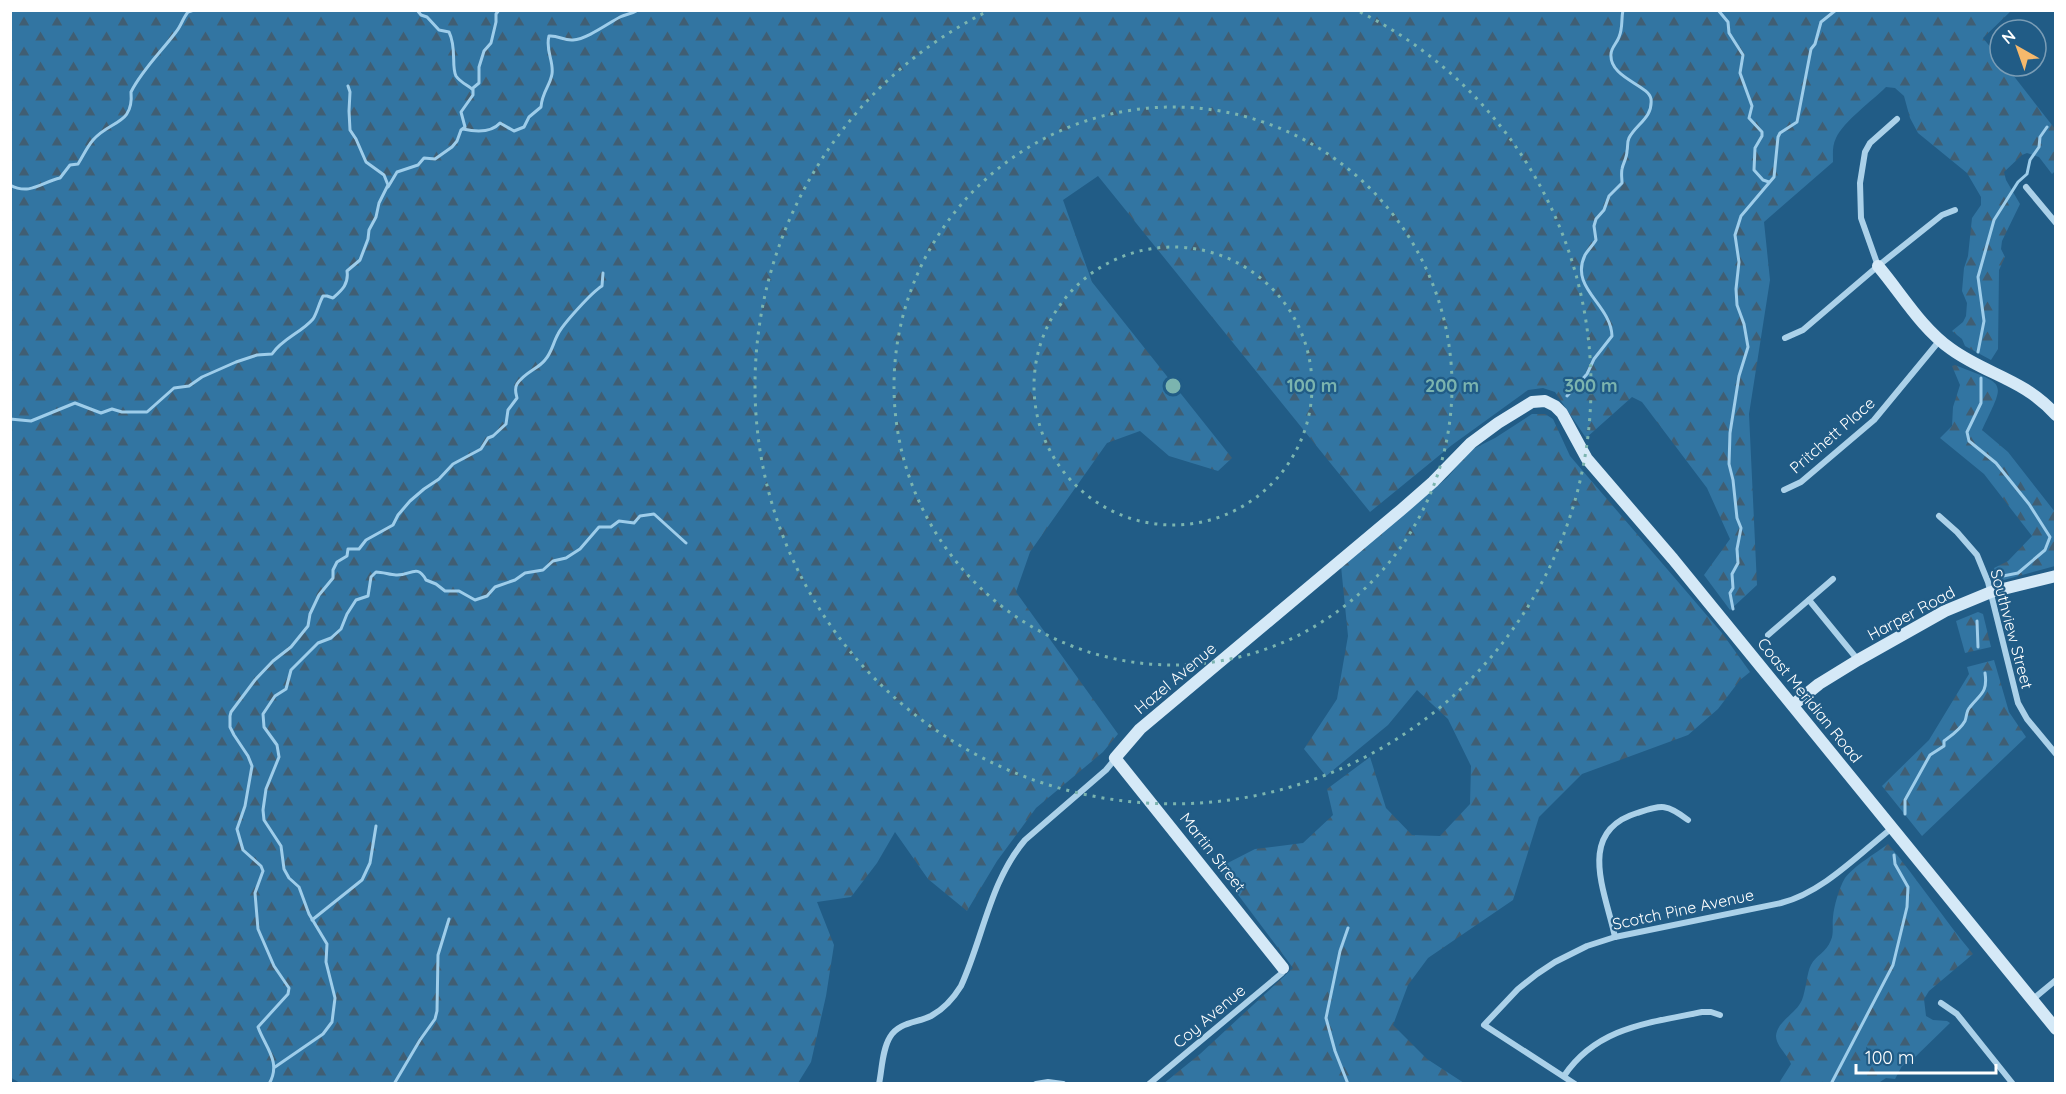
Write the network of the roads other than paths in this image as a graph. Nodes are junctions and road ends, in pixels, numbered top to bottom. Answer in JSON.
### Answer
{"nodes":[{"id":1,"x":1897,"y":119,"type":"dead end"},
{"id":2,"x":2026,"y":187,"type":"dead end"},
{"id":3,"x":1955,"y":210,"type":"dead end"},
{"id":4,"x":2055,"y":223,"type":"edge"},
{"id":5,"x":1878,"y":266,"type":"junction"},
{"id":6,"x":1785,"y":338,"type":"dead end"},
{"id":7,"x":1940,"y":340,"type":"junction"},
{"id":8,"x":1536,"y":401,"type":"joint"},
{"id":9,"x":2055,"y":415,"type":"edge"},
{"id":10,"x":1784,"y":490,"type":"dead end"},
{"id":11,"x":1939,"y":516,"type":"dead end"},
{"id":12,"x":2055,"y":576,"type":"edge"},
{"id":13,"x":1833,"y":579,"type":"dead end"},
{"id":14,"x":1990,"y":592,"type":"junction"},
{"id":15,"x":1809,"y":600,"type":"junction"},
{"id":16,"x":1768,"y":635,"type":"dead end"},
{"id":17,"x":1858,"y":660,"type":"junction"},
{"id":18,"x":1793,"y":705,"type":"junction"},
{"id":19,"x":2055,"y":754,"type":"edge"},
{"id":20,"x":1115,"y":758,"type":"junction"},
{"id":21,"x":1688,"y":820,"type":"dead end"},
{"id":22,"x":1892,"y":828,"type":"junction"},
{"id":23,"x":1615,"y":937,"type":"junction"},
{"id":24,"x":1283,"y":968,"type":"joint"},
{"id":25,"x":2055,"y":980,"type":"edge"},
{"id":26,"x":2032,"y":1000,"type":"junction"},
{"id":27,"x":1941,"y":1003,"type":"dead end"},
{"id":28,"x":1720,"y":1015,"type":"dead end"},
{"id":29,"x":2055,"y":1029,"type":"edge"},
{"id":30,"x":1564,"y":1077,"type":"junction"},
{"id":31,"x":879,"y":1083,"type":"edge"},
{"id":32,"x":1036,"y":1083,"type":"edge"},
{"id":33,"x":1063,"y":1083,"type":"edge"},
{"id":34,"x":1149,"y":1083,"type":"edge"},
{"id":35,"x":1575,"y":1083,"type":"edge"},
{"id":36,"x":2013,"y":1083,"type":"edge"}],
"edges":[{"from":1,"to":5,"type":"street"},
{"from":2,"to":4,"type":"street"},
{"from":3,"to":5,"type":"street"},
{"from":5,"to":6,"type":"street"},
{"from":5,"to":7,"type":"street"},
{"from":7,"to":9,"type":"street"},
{"from":7,"to":10,"type":"street","name":"Pritchett Place"},
{"from":8,"to":18,"type":"street","name":"Coast Meridian Road"},
{"from":8,"to":20,"type":"street","name":"Hazel Avenue"},
{"from":11,"to":14,"type":"street","name":"Southview Street"},
{"from":12,"to":14,"type":"street","name":"Harper Road"},
{"from":13,"to":15,"type":"street"},
{"from":14,"to":17,"type":"street","name":"Harper Road"},
{"from":14,"to":19,"type":"street","name":"Southview Street"},
{"from":15,"to":16,"type":"street"},
{"from":15,"to":17,"type":"street"},
{"from":17,"to":18,"type":"street","name":"Harper Road"},
{"from":18,"to":22,"type":"street","name":"Coast Meridian Road"},
{"from":20,"to":24,"type":"street","name":"Martin Street"},
{"from":20,"to":31,"type":"street","name":"Hazel Avenue"},
{"from":21,"to":23,"type":"street"},
{"from":22,"to":23,"type":"street","name":"Scotch Pine Avenue"},
{"from":22,"to":26,"type":"street","name":"Coast Meridian Road"},
{"from":23,"to":30,"type":"street","name":"Scotch Pine Avenue"},
{"from":24,"to":34,"type":"street","name":"Coy Avenue"},
{"from":25,"to":26,"type":"street"},
{"from":26,"to":29,"type":"street","name":"Coast Meridian Road"},
{"from":27,"to":36,"type":"street"},
{"from":28,"to":30,"type":"street"},
{"from":30,"to":35,"type":"street"},
{"from":32,"to":33,"type":"street"}]}
